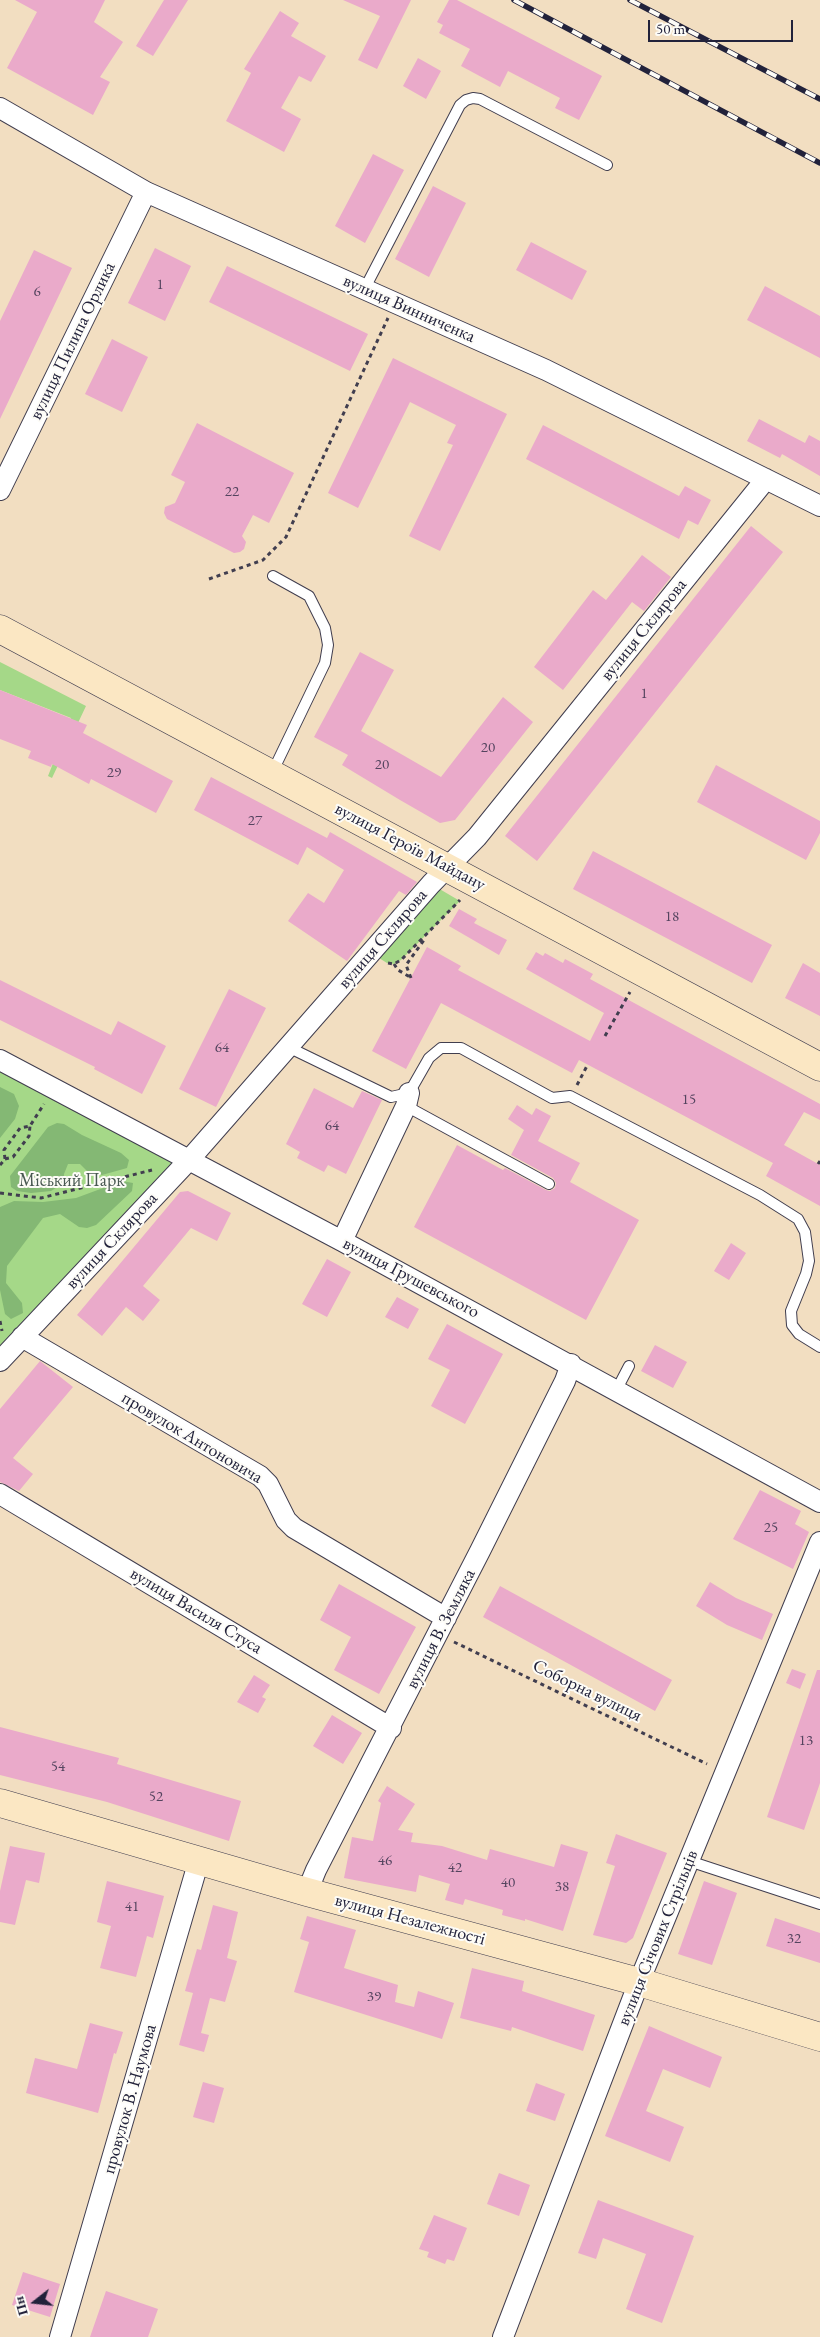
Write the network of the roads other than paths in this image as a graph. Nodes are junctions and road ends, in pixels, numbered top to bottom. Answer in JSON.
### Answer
{"nodes":[{"id":1,"x":0,"y":108,"type":"edge"},
{"id":2,"x":607,"y":166,"type":"dead end"},
{"id":3,"x":146,"y":192,"type":"junction"},
{"id":4,"x":365,"y":288,"type":"junction"},
{"id":5,"x":766,"y":479,"type":"junction"},
{"id":6,"x":0,"y":490,"type":"edge"},
{"id":7,"x":820,"y":506,"type":"edge"},
{"id":8,"x":274,"y":576,"type":"dead end"},
{"id":9,"x":0,"y":629,"type":"edge"},
{"id":10,"x":272,"y":774,"type":"junction"},
{"id":11,"x":447,"y":866,"type":"junction"},
{"id":12,"x":288,"y":1047,"type":"junction"},
{"id":13,"x":0,"y":1060,"type":"edge"},
{"id":14,"x":820,"y":1067,"type":"edge"},
{"id":15,"x":408,"y":1100,"type":"junction"},
{"id":16,"x":188,"y":1160,"type":"junction"},
{"id":17,"x":549,"y":1184,"type":"dead end"},
{"id":18,"x":342,"y":1241,"type":"junction"},
{"id":19,"x":22,"y":1337,"type":"junction"},
{"id":20,"x":820,"y":1348,"type":"edge"},
{"id":21,"x":0,"y":1361,"type":"edge"},
{"id":22,"x":571,"y":1364,"type":"junction"},
{"id":23,"x":629,"y":1366,"type":"dead end"},
{"id":24,"x":617,"y":1389,"type":"junction"},
{"id":25,"x":0,"y":1494,"type":"edge"},
{"id":26,"x":820,"y":1502,"type":"edge"},
{"id":27,"x":820,"y":1542,"type":"edge"},
{"id":28,"x":442,"y":1626,"type":"junction"},
{"id":29,"x":391,"y":1728,"type":"junction"},
{"id":30,"x":0,"y":1803,"type":"edge"},
{"id":31,"x":199,"y":1860,"type":"junction"},
{"id":32,"x":689,"y":1862,"type":"junction"},
{"id":33,"x":307,"y":1892,"type":"junction"},
{"id":34,"x":820,"y":1904,"type":"edge"},
{"id":35,"x":639,"y":1982,"type":"junction"},
{"id":36,"x":820,"y":2037,"type":"edge"},
{"id":37,"x":60,"y":2337,"type":"edge"},
{"id":38,"x":503,"y":2337,"type":"edge"}],
"edges":[{"from":1,"to":3,"type":"street","name":"вулиця Винниченка"},
{"from":2,"to":4,"type":"lane"},
{"from":3,"to":4,"type":"street","name":"вулиця Винниченка"},
{"from":3,"to":6,"type":"street","name":"вулиця Пилипа Орлика"},
{"from":4,"to":5,"type":"street","name":"вулиця Винниченка"},
{"from":5,"to":7,"type":"street","name":"вулиця Винниченка"},
{"from":5,"to":11,"type":"street","name":"вулиця Склярова"},
{"from":8,"to":10,"type":"lane"},
{"from":9,"to":10,"type":"street","name":"вулиця Героїв Майдану"},
{"from":10,"to":11,"type":"street","name":"вулиця Героїв Майдану"},
{"from":11,"to":12,"type":"street","name":"вулиця Склярова"},
{"from":11,"to":14,"type":"street","name":"вулиця Героїв Майдану"},
{"from":12,"to":15,"type":"lane"},
{"from":12,"to":16,"type":"street","name":"вулиця Склярова"},
{"from":13,"to":16,"type":"street","name":"вулиця Грушевського"},
{"from":15,"to":17,"type":"lane"},
{"from":15,"to":18,"type":"street"},
{"from":15,"to":20,"type":"lane"},
{"from":16,"to":18,"type":"street","name":"вулиця Грушевського"},
{"from":16,"to":19,"type":"street","name":"вулиця Склярова"},
{"from":18,"to":22,"type":"street","name":"вулиця Грушевського"},
{"from":19,"to":21,"type":"street","name":"вулиця Склярова"},
{"from":19,"to":28,"type":"street","name":"провулок Антоновича"},
{"from":22,"to":24,"type":"street","name":"вулиця Грушевського"},
{"from":22,"to":28,"type":"street","name":"вулиця В. Земляка"},
{"from":23,"to":24,"type":"lane"},
{"from":24,"to":26,"type":"street","name":"вулиця Грушевського"},
{"from":25,"to":29,"type":"street","name":"вулиця Василя Стуса"},
{"from":27,"to":32,"type":"street","name":"вулиця Січових Стрільців"},
{"from":28,"to":29,"type":"street","name":"вулиця В. Земляка"},
{"from":29,"to":33,"type":"street","name":"вулиця В. Земляка"},
{"from":30,"to":31,"type":"street","name":"вулиця Незалежності"},
{"from":31,"to":33,"type":"street","name":"вулиця Незалежності"},
{"from":31,"to":37,"type":"street","name":"провулок В. Наумова"},
{"from":32,"to":34,"type":"lane"},
{"from":32,"to":35,"type":"street","name":"вулиця Січових Стрільців"},
{"from":33,"to":35,"type":"street","name":"вулиця Незалежності"},
{"from":35,"to":36,"type":"street","name":"вулиця Незалежності"},
{"from":35,"to":38,"type":"street","name":"вулиця Січових Стрільців"}]}
